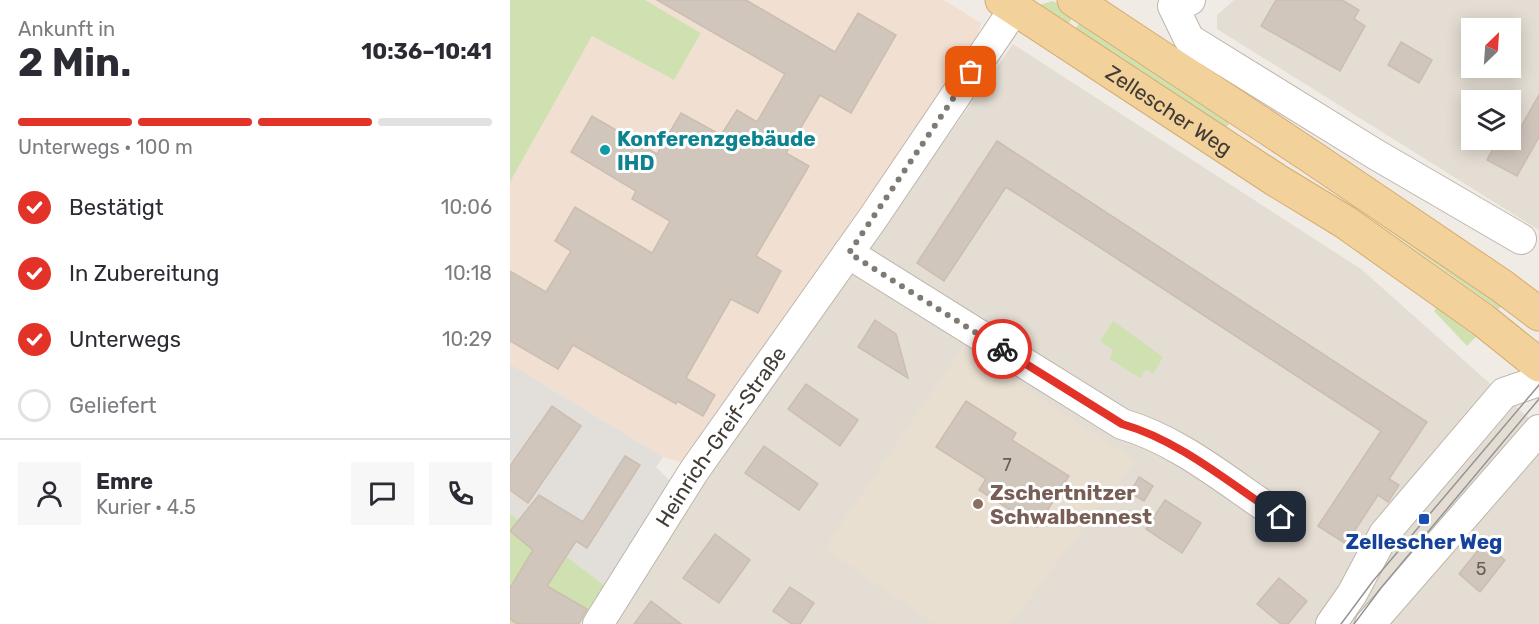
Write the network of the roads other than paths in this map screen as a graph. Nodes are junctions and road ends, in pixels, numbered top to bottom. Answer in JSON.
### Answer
{"nodes":[{"id":1,"x":1074,"y":0,"type":"edge"},
{"id":2,"x":1181,"y":3,"type":"edge"},
{"id":3,"x":1008,"y":4,"type":"edge"},
{"id":4,"x":1521,"y":239,"type":"dead end"},
{"id":5,"x":849,"y":253,"type":"junction"},
{"id":6,"x":1539,"y":314,"type":"edge"},
{"id":7,"x":1539,"y":365,"type":"edge"},
{"id":8,"x":1539,"y":381,"type":"edge"},
{"id":9,"x":1539,"y":430,"type":"edge"},
{"id":10,"x":1281,"y":517,"type":"dead end"},
{"id":11,"x":598,"y":624,"type":"edge"},
{"id":12,"x":1331,"y":624,"type":"edge"},
{"id":13,"x":1370,"y":624,"type":"edge"}],
"edges":[{"from":1,"to":6,"type":"main road","name":"Zellescher Weg"},
{"from":2,"to":4,"type":"street"},
{"from":3,"to":5,"type":"street","name":"Heinrich-Greif-Straße"},
{"from":3,"to":7,"type":"main road","name":"Zellescher Weg"},
{"from":5,"to":10,"type":"street"},
{"from":5,"to":11,"type":"street","name":"Heinrich-Greif-Straße"},
{"from":8,"to":12,"type":"street"},
{"from":9,"to":13,"type":"street"}]}
